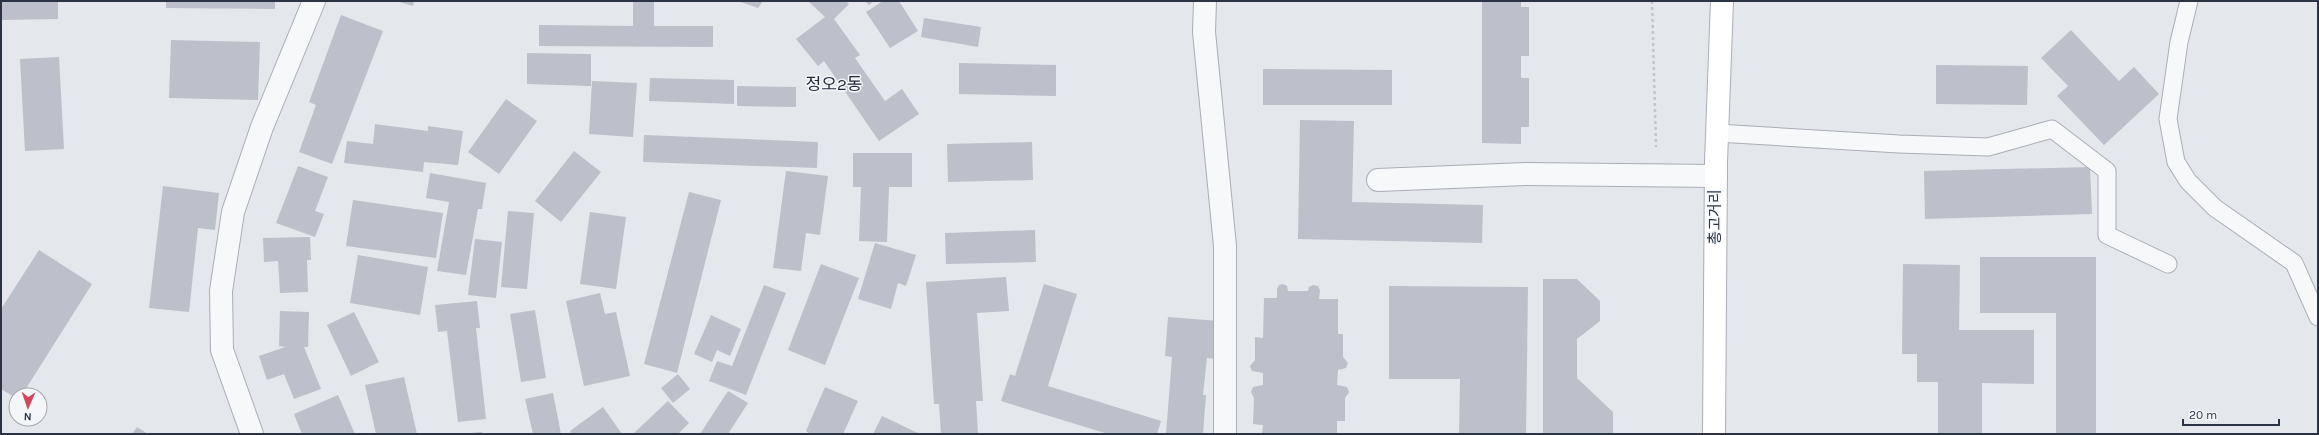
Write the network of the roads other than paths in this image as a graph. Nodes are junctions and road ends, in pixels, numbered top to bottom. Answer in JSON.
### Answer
{"nodes":[{"id":1,"x":314,"y":1,"type":"edge"},
{"id":2,"x":1205,"y":1,"type":"edge"},
{"id":3,"x":1722,"y":1,"type":"edge"},
{"id":4,"x":2189,"y":1,"type":"edge"},
{"id":5,"x":1717,"y":133,"type":"junction"},
{"id":6,"x":1716,"y":176,"type":"junction"},
{"id":7,"x":1378,"y":180,"type":"dead end"},
{"id":8,"x":2168,"y":264,"type":"dead end"},
{"id":9,"x":2318,"y":317,"type":"edge"},
{"id":10,"x":252,"y":434,"type":"edge"},
{"id":11,"x":1225,"y":434,"type":"edge"},
{"id":12,"x":1714,"y":434,"type":"edge"}],
"edges":[{"from":1,"to":10,"type":"street"},
{"from":2,"to":11,"type":"street"},
{"from":3,"to":5,"type":"main road","name":"총고거리"},
{"from":4,"to":9,"type":"lane"},
{"from":5,"to":6,"type":"main road","name":"총고거리"},
{"from":5,"to":8,"type":"lane"},
{"from":6,"to":7,"type":"street"},
{"from":6,"to":12,"type":"main road","name":"총고거리"}]}
